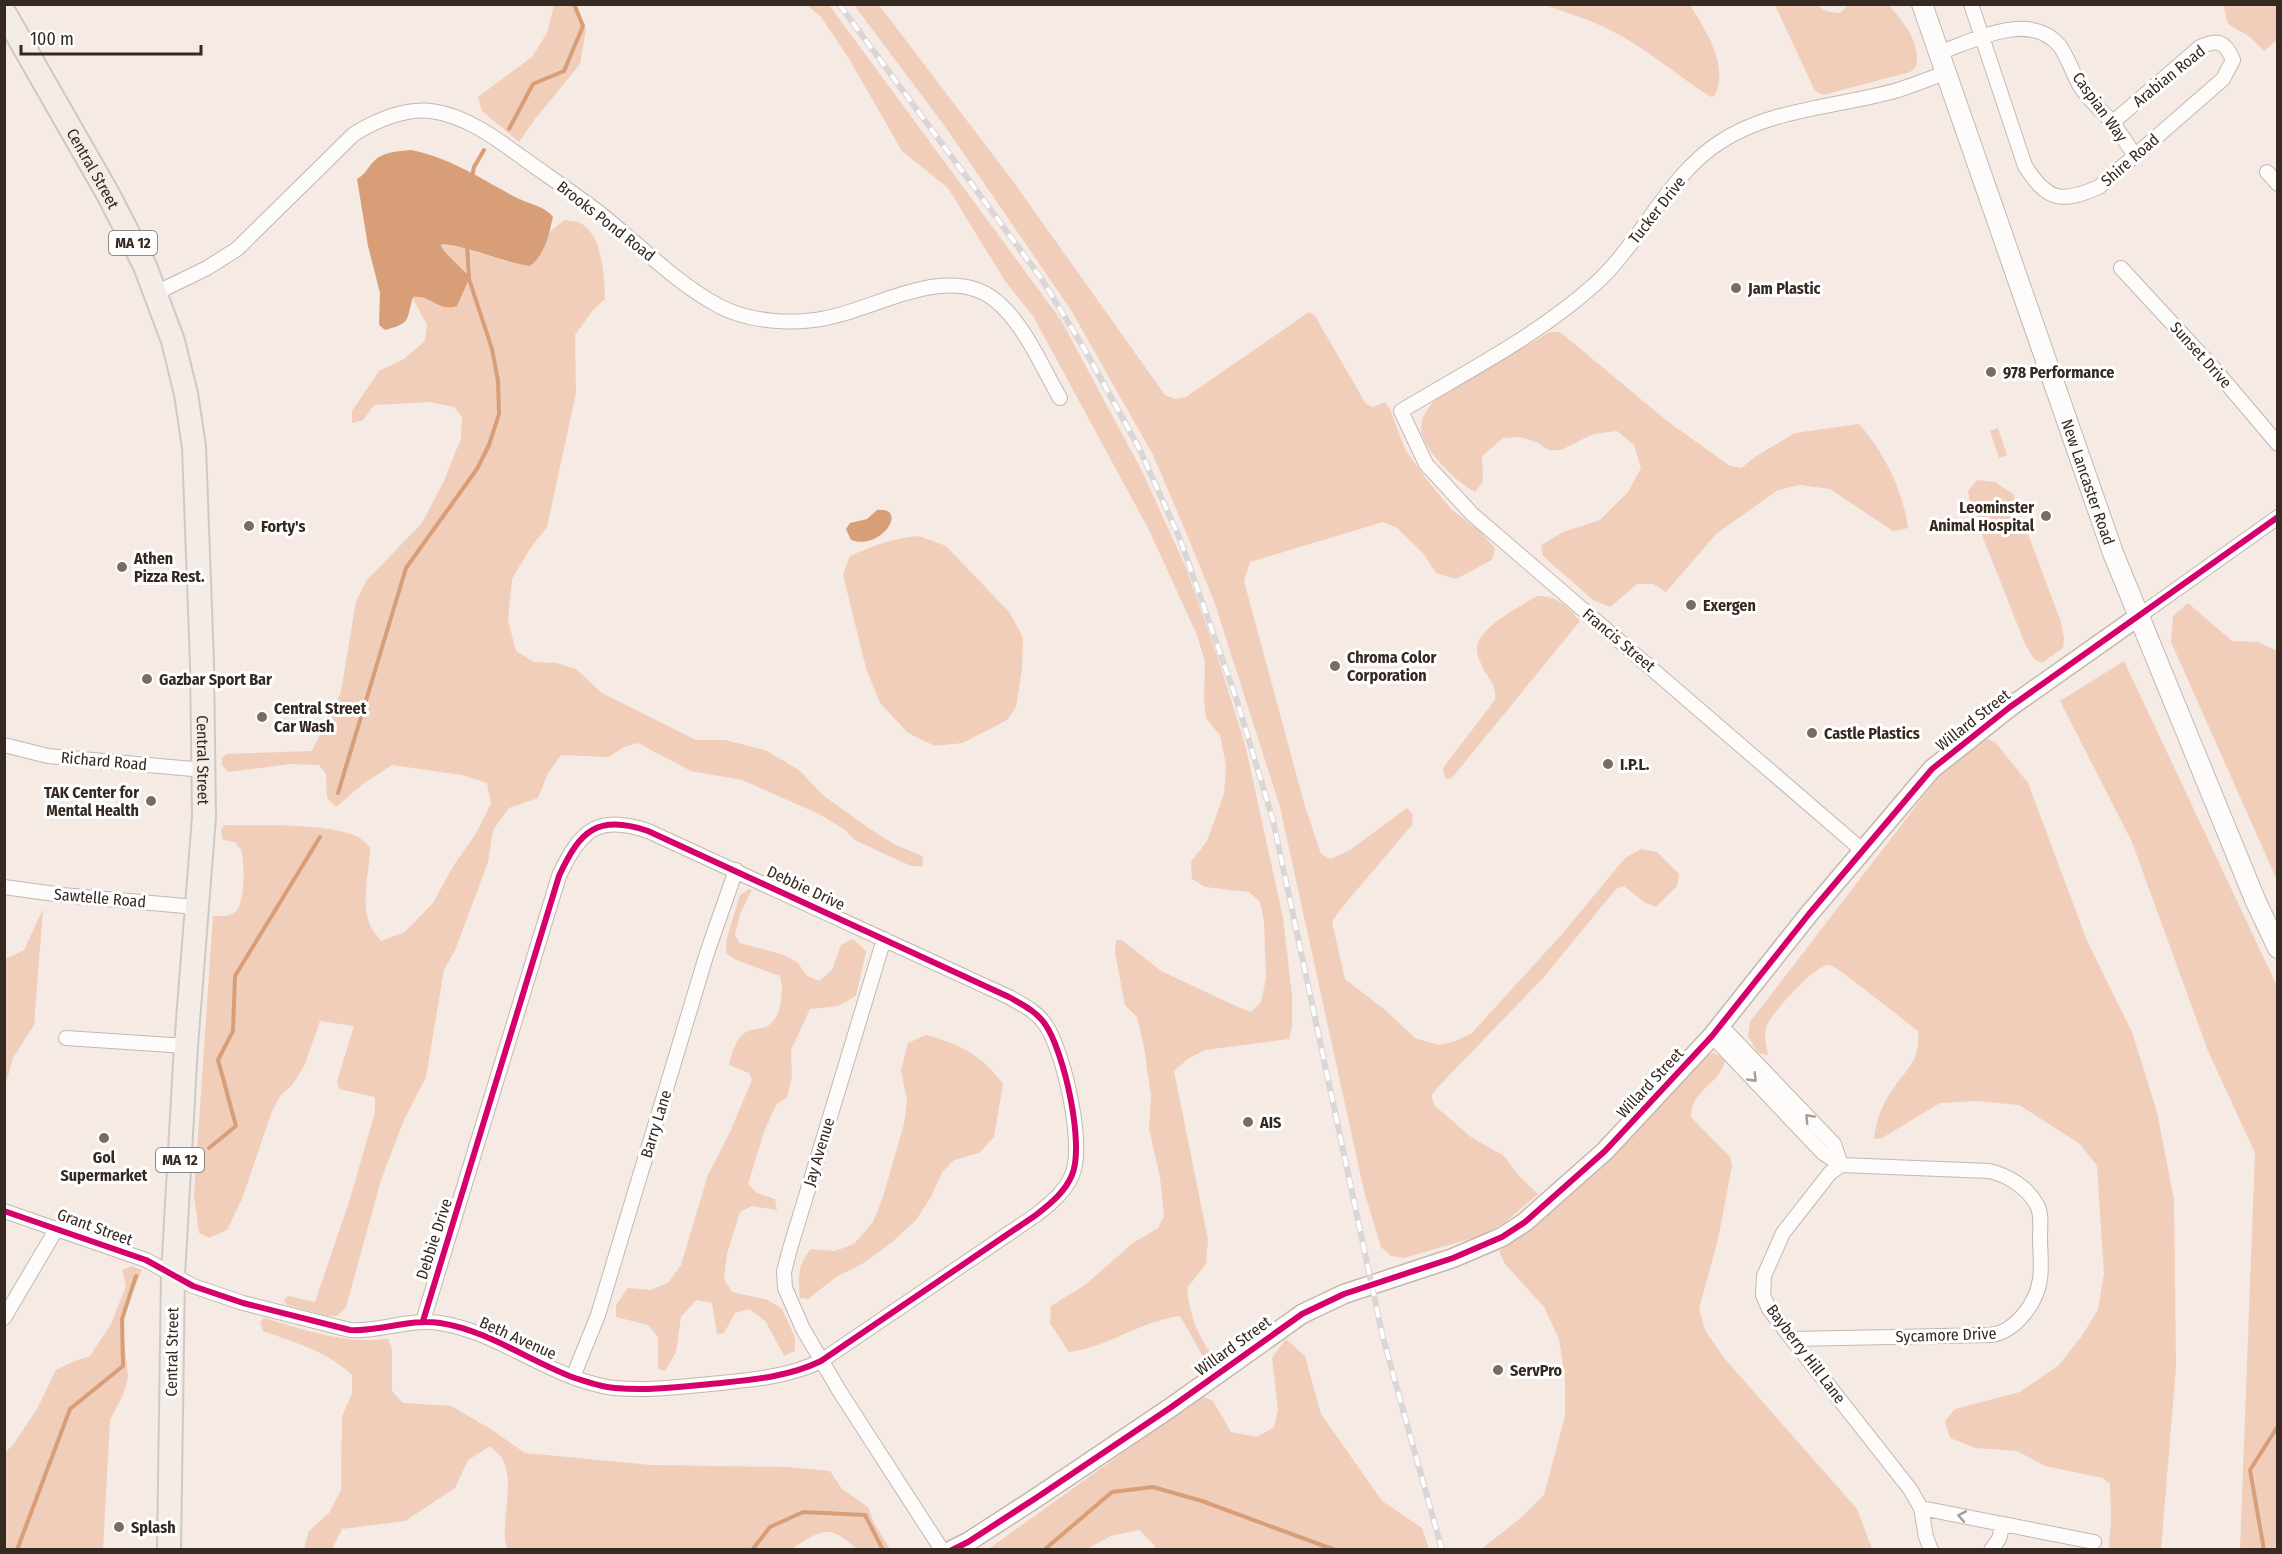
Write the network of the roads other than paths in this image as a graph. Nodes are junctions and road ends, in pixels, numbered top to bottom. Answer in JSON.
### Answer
{"nodes":[{"id":1,"x":1922,"y":4,"type":"edge"},
{"id":2,"x":1971,"y":4,"type":"edge"},
{"id":3,"x":4,"y":12,"type":"edge"},
{"id":4,"x":1983,"y":38,"type":"junction"},
{"id":5,"x":2228,"y":49,"type":"joint"},
{"id":6,"x":1938,"y":53,"type":"junction"},
{"id":7,"x":1945,"y":73,"type":"junction"},
{"id":8,"x":2112,"y":123,"type":"junction"},
{"id":9,"x":2135,"y":156,"type":"junction"},
{"id":10,"x":2267,"y":171,"type":"dead end"},
{"id":11,"x":2277,"y":184,"type":"edge"},
{"id":12,"x":2121,"y":268,"type":"dead end"},
{"id":13,"x":156,"y":293,"type":"junction"},
{"id":14,"x":1060,"y":398,"type":"dead end"},
{"id":15,"x":1401,"y":411,"type":"joint"},
{"id":16,"x":2277,"y":444,"type":"edge"},
{"id":17,"x":2277,"y":517,"type":"edge"},
{"id":18,"x":2139,"y":616,"type":"junction"},
{"id":19,"x":4,"y":745,"type":"edge"},
{"id":20,"x":204,"y":770,"type":"junction"},
{"id":21,"x":1862,"y":850,"type":"junction"},
{"id":22,"x":736,"y":870,"type":"junction"},
{"id":23,"x":4,"y":887,"type":"edge"},
{"id":24,"x":196,"y":907,"type":"junction"},
{"id":25,"x":884,"y":939,"type":"junction"},
{"id":26,"x":2277,"y":948,"type":"edge"},
{"id":27,"x":1717,"y":1031,"type":"junction"},
{"id":28,"x":66,"y":1038,"type":"dead end"},
{"id":29,"x":186,"y":1046,"type":"junction"},
{"id":30,"x":1841,"y":1165,"type":"junction"},
{"id":31,"x":4,"y":1211,"type":"edge"},
{"id":32,"x":57,"y":1228,"type":"junction"},
{"id":33,"x":173,"y":1275,"type":"junction"},
{"id":34,"x":4,"y":1318,"type":"edge"},
{"id":35,"x":423,"y":1321,"type":"junction"},
{"id":36,"x":1791,"y":1339,"type":"junction"},
{"id":37,"x":821,"y":1361,"type":"junction"},
{"id":38,"x":573,"y":1377,"type":"junction"},
{"id":39,"x":1921,"y":1508,"type":"junction"},
{"id":40,"x":2003,"y":1524,"type":"junction"},
{"id":41,"x":2094,"y":1542,"type":"dead end"},
{"id":42,"x":169,"y":1550,"type":"edge"},
{"id":43,"x":942,"y":1550,"type":"edge"},
{"id":44,"x":952,"y":1550,"type":"edge"},
{"id":45,"x":1931,"y":1550,"type":"edge"},
{"id":46,"x":1991,"y":1550,"type":"edge"}],
"edges":[{"from":1,"to":6,"type":"main road","name":"New Lancaster Road"},
{"from":2,"to":4,"type":"street","name":"Shire Road"},
{"from":3,"to":13,"type":"main road","name":"Central Street","number":"MA 12"},
{"from":4,"to":6,"type":"street","name":"Caspian Way"},
{"from":4,"to":8,"type":"street","name":"Caspian Way"},
{"from":4,"to":9,"type":"street","name":"Shire Road"},
{"from":5,"to":8,"type":"street","name":"Arabian Road"},
{"from":5,"to":9,"type":"street","name":"Shire Road"},
{"from":6,"to":7,"type":"main road","name":"New Lancaster Road"},
{"from":7,"to":15,"type":"street","name":"Tucker Drive"},
{"from":7,"to":18,"type":"main road","name":"New Lancaster Road"},
{"from":8,"to":9,"type":"street","name":"Caspian Way"},
{"from":10,"to":11,"type":"street"},
{"from":12,"to":16,"type":"street","name":"Sunset Drive"},
{"from":13,"to":14,"type":"street","name":"Brooks Pond Road"},
{"from":13,"to":20,"type":"main road","name":"Central Street","number":"MA 12"},
{"from":15,"to":21,"type":"street","name":"Francis Street"},
{"from":17,"to":18,"type":"street","name":"Willard Street"},
{"from":18,"to":21,"type":"street","name":"Willard Street"},
{"from":18,"to":26,"type":"main road","name":"New Lancaster Road"},
{"from":19,"to":20,"type":"street","name":"Richard Road"},
{"from":20,"to":24,"type":"main road","name":"Central Street","number":"MA 12"},
{"from":21,"to":27,"type":"street","name":"Willard Street"},
{"from":22,"to":25,"type":"street","name":"Debbie Drive"},
{"from":22,"to":35,"type":"street","name":"Debbie Drive"},
{"from":22,"to":38,"type":"street","name":"Barry Lane"},
{"from":23,"to":24,"type":"street","name":"Sawtelle Road"},
{"from":24,"to":29,"type":"main road","name":"Central Street","number":"MA 12"},
{"from":25,"to":37,"type":"street","name":"Jay Avenue"},
{"from":25,"to":37,"type":"street","name":"Debbie Drive"},
{"from":27,"to":30,"type":"street"},
{"from":27,"to":44,"type":"street","name":"Willard Street"},
{"from":28,"to":29,"type":"street"},
{"from":29,"to":33,"type":"main road","name":"Central Street","number":"MA 12"},
{"from":30,"to":36,"type":"street","name":"Bayberry Hill Lane"},
{"from":30,"to":36,"type":"street","name":"Sycamore Drive"},
{"from":31,"to":32,"type":"street","name":"Grant Street"},
{"from":32,"to":33,"type":"street","name":"Grant Street"},
{"from":32,"to":34,"type":"street"},
{"from":33,"to":35,"type":"street","name":"Beth Avenue"},
{"from":33,"to":42,"type":"main road","name":"Central Street","number":"MA 12"},
{"from":35,"to":38,"type":"street","name":"Beth Avenue"},
{"from":36,"to":39,"type":"street","name":"Bayberry Hill Lane"},
{"from":37,"to":38,"type":"street","name":"Beth Avenue"},
{"from":37,"to":43,"type":"street"},
{"from":40,"to":39,"type":"street","one_way":true},
{"from":39,"to":45,"type":"street","name":"Bayberry Hill Lane"},
{"from":40,"to":41,"type":"street"},
{"from":40,"to":46,"type":"street"}]}
